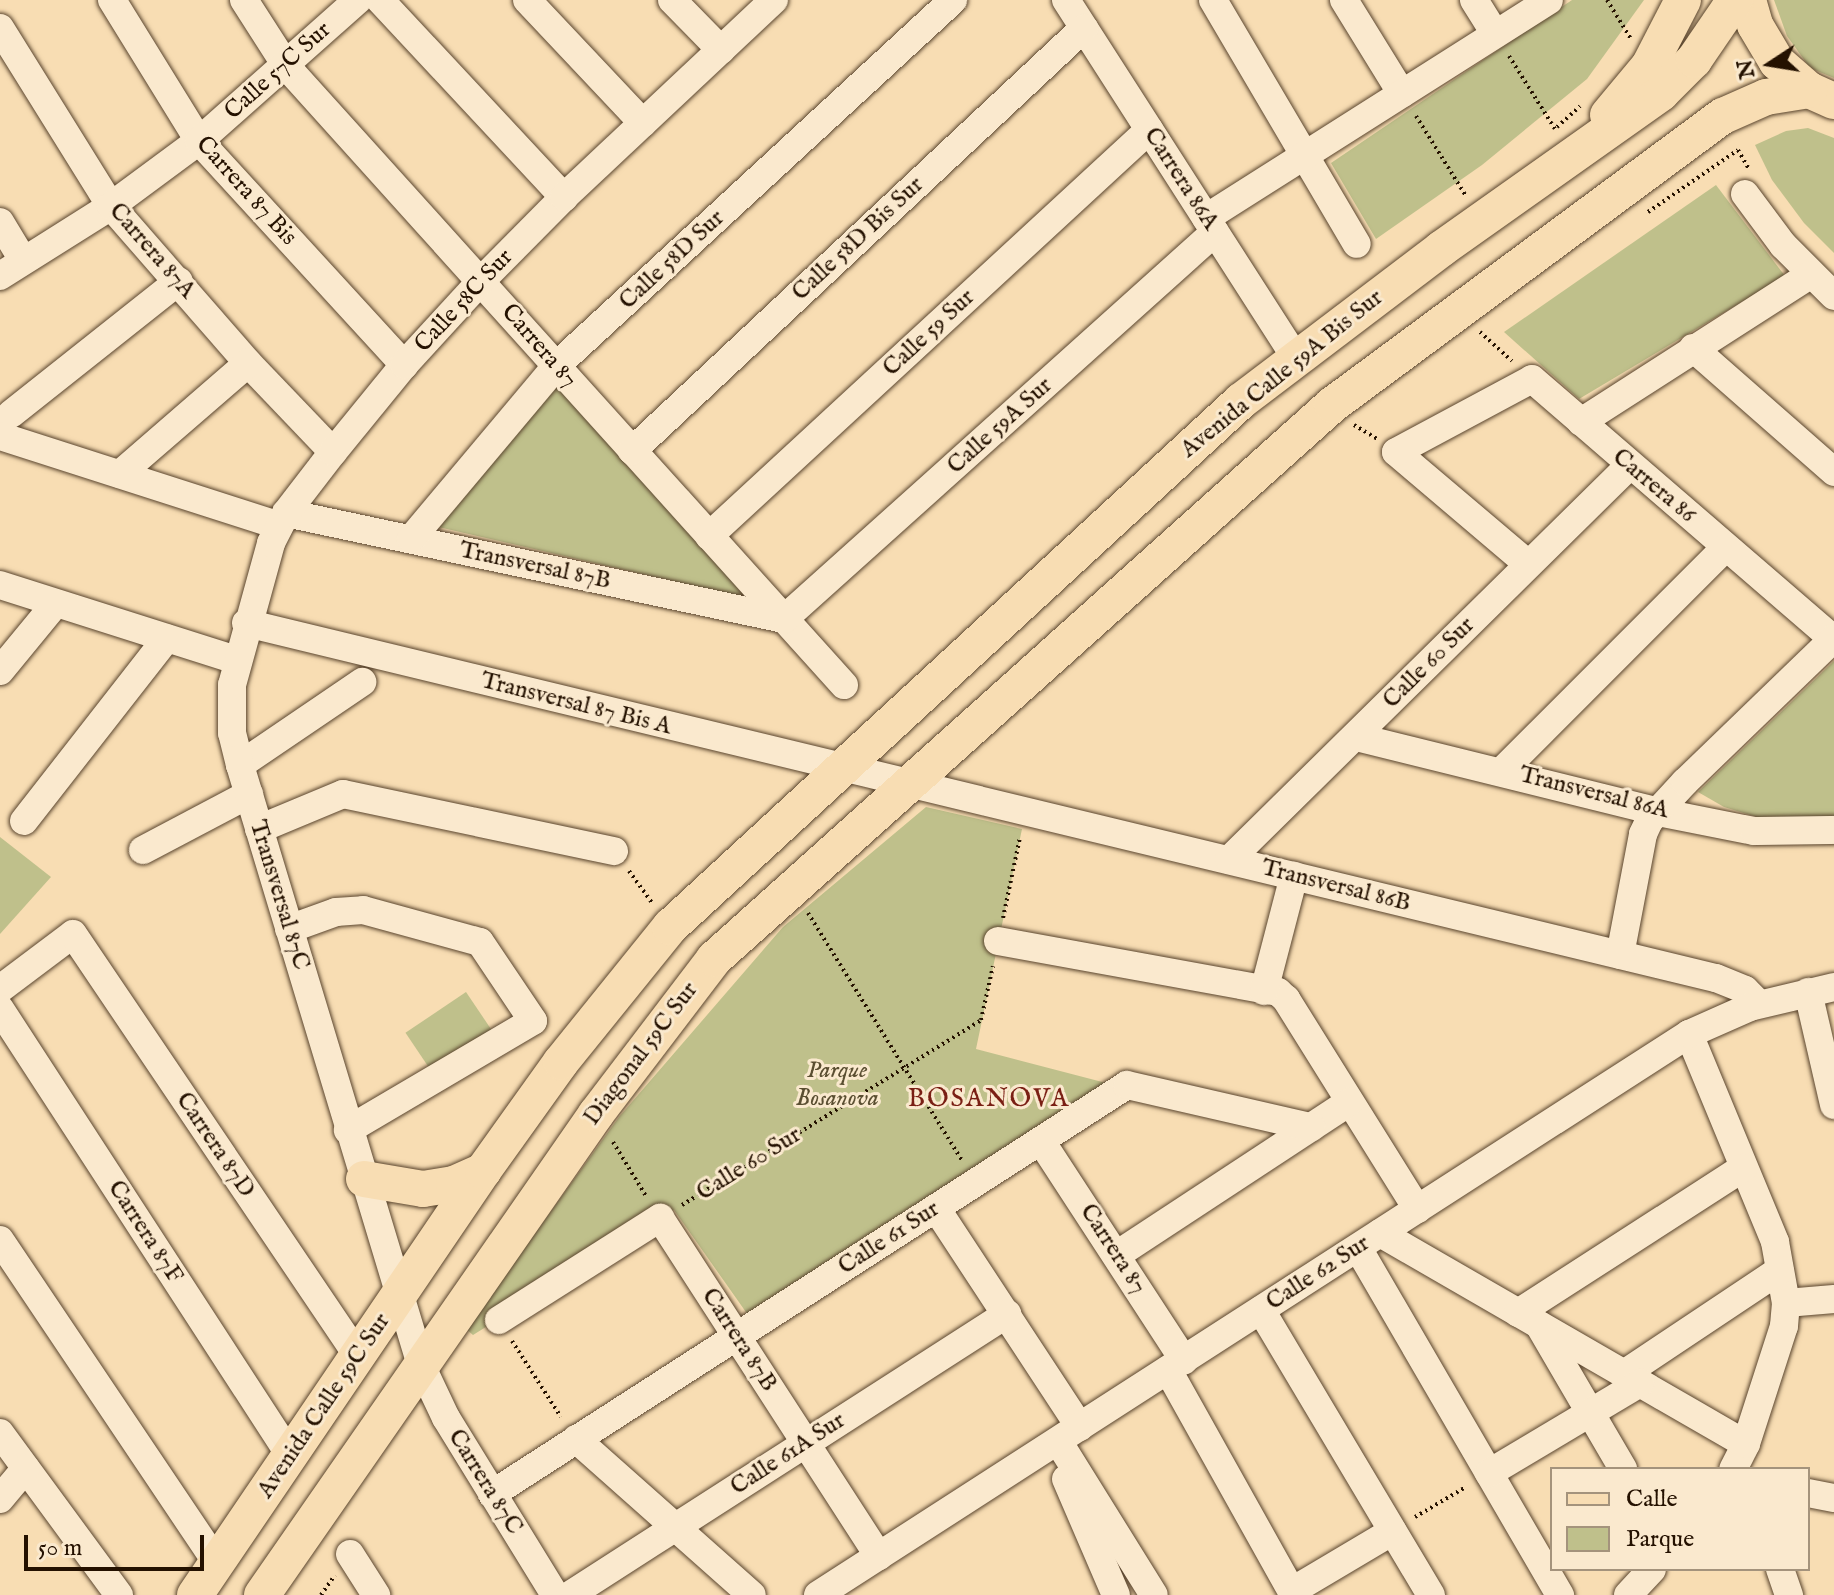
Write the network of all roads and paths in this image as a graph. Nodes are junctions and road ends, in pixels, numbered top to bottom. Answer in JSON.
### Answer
{"nodes":[{"id":1,"x":112,"y":0,"type":"edge"},
{"id":2,"x":244,"y":0,"type":"edge"},
{"id":3,"x":358,"y":0,"type":"edge"},
{"id":4,"x":380,"y":0,"type":"edge"},
{"id":5,"x":527,"y":0,"type":"edge"},
{"id":6,"x":672,"y":0,"type":"edge"},
{"id":7,"x":774,"y":0,"type":"edge"},
{"id":8,"x":953,"y":0,"type":"edge"},
{"id":9,"x":1066,"y":0,"type":"edge"},
{"id":10,"x":1213,"y":0,"type":"edge"},
{"id":11,"x":1344,"y":0,"type":"edge"},
{"id":12,"x":1474,"y":0,"type":"edge"},
{"id":13,"x":1549,"y":0,"type":"edge"},
{"id":14,"x":1607,"y":0,"type":"edge"},
{"id":15,"x":1683,"y":0,"type":"edge"},
{"id":16,"x":1735,"y":0,"type":"edge"},
{"id":17,"x":1748,"y":0,"type":"edge"},
{"id":18,"x":0,"y":28,"type":"edge"},
{"id":19,"x":1084,"y":28,"type":"junction"},
{"id":20,"x":1642,"y":29,"type":"dead end"},
{"id":21,"x":1495,"y":34,"type":"junction"},
{"id":22,"x":721,"y":50,"type":"junction"},
{"id":23,"x":287,"y":67,"type":"junction"},
{"id":24,"x":1402,"y":94,"type":"junction"},
{"id":25,"x":1822,"y":96,"type":"edge"},
{"id":26,"x":1586,"y":101,"type":"dead end"},
{"id":27,"x":643,"y":123,"type":"junction"},
{"id":28,"x":1149,"y":130,"type":"junction"},
{"id":29,"x":1558,"y":140,"type":"junction"},
{"id":30,"x":199,"y":141,"type":"junction"},
{"id":31,"x":1712,"y":146,"type":"junction"},
{"id":32,"x":1305,"y":155,"type":"junction"},
{"id":33,"x":1748,"y":183,"type":"junction"},
{"id":34,"x":1478,"y":188,"type":"dead end"},
{"id":35,"x":1466,"y":196,"type":"junction"},
{"id":36,"x":564,"y":197,"type":"junction"},
{"id":37,"x":1455,"y":204,"type":"dead end"},
{"id":38,"x":111,"y":206,"type":"junction"},
{"id":39,"x":1639,"y":218,"type":"dead end"},
{"id":40,"x":0,"y":222,"type":"edge"},
{"id":41,"x":1210,"y":225,"type":"junction"},
{"id":42,"x":1357,"y":244,"type":"dead end"},
{"id":43,"x":23,"y":260,"type":"junction"},
{"id":44,"x":1810,"y":275,"type":"junction"},
{"id":45,"x":0,"y":276,"type":"edge"},
{"id":46,"x":179,"y":281,"type":"junction"},
{"id":47,"x":481,"y":281,"type":"junction"},
{"id":48,"x":1834,"y":296,"type":"edge"},
{"id":49,"x":1490,"y":321,"type":"dead end"},
{"id":50,"x":1693,"y":348,"type":"junction"},
{"id":51,"x":1296,"y":358,"type":"junction"},
{"id":52,"x":248,"y":363,"type":"junction"},
{"id":53,"x":404,"y":365,"type":"junction"},
{"id":54,"x":556,"y":366,"type":"junction"},
{"id":55,"x":1532,"y":379,"type":"junction"},
{"id":56,"x":1349,"y":421,"type":"dead end"},
{"id":57,"x":1581,"y":422,"type":"junction"},
{"id":58,"x":6,"y":425,"type":"edge"},
{"id":59,"x":632,"y":451,"type":"junction"},
{"id":60,"x":333,"y":452,"type":"junction"},
{"id":61,"x":1396,"y":452,"type":"junction"},
{"id":62,"x":1629,"y":466,"type":"junction"},
{"id":63,"x":1834,"y":472,"type":"edge"},
{"id":64,"x":120,"y":474,"type":"junction"},
{"id":65,"x":282,"y":519,"type":"junction"},
{"id":66,"x":709,"y":536,"type":"junction"},
{"id":67,"x":411,"y":539,"type":"junction"},
{"id":68,"x":1726,"y":547,"type":"junction"},
{"id":69,"x":1528,"y":564,"type":"junction"},
{"id":70,"x":0,"y":585,"type":"edge"},
{"id":71,"x":55,"y":604,"type":"junction"},
{"id":72,"x":784,"y":619,"type":"junction"},
{"id":73,"x":246,"y":623,"type":"junction"},
{"id":74,"x":167,"y":638,"type":"junction"},
{"id":75,"x":1834,"y":638,"type":"edge"},
{"id":76,"x":237,"y":660,"type":"junction"},
{"id":77,"x":0,"y":671,"type":"edge"},
{"id":78,"x":362,"y":682,"type":"dead end"},
{"id":79,"x":844,"y":685,"type":"dead end"},
{"id":80,"x":1356,"y":737,"type":"junction"},
{"id":81,"x":240,"y":765,"type":"junction"},
{"id":82,"x":841,"y":769,"type":"junction"},
{"id":83,"x":1503,"y":770,"type":"junction"},
{"id":84,"x":907,"y":783,"type":"junction"},
{"id":85,"x":249,"y":794,"type":"junction"},
{"id":86,"x":1025,"y":812,"type":"junction"},
{"id":87,"x":1658,"y":812,"type":"junction"},
{"id":88,"x":24,"y":821,"type":"dead end"},
{"id":89,"x":259,"y":829,"type":"junction"},
{"id":90,"x":1834,"y":830,"type":"edge"},
{"id":91,"x":143,"y":850,"type":"dead end"},
{"id":92,"x":614,"y":851,"type":"joint"},
{"id":93,"x":1229,"y":860,"type":"junction"},
{"id":94,"x":1294,"y":876,"type":"junction"},
{"id":95,"x":807,"y":911,"type":"dead end"},
{"id":96,"x":670,"y":927,"type":"junction"},
{"id":97,"x":289,"y":929,"type":"junction"},
{"id":98,"x":998,"y":941,"type":"junction"},
{"id":99,"x":1620,"y":955,"type":"junction"},
{"id":100,"x":0,"y":989,"type":"edge"},
{"id":101,"x":1821,"y":989,"type":"edge"},
{"id":102,"x":1264,"y":991,"type":"junction"},
{"id":103,"x":1759,"y":1004,"type":"junction"},
{"id":104,"x":0,"y":1009,"type":"edge"},
{"id":105,"x":1689,"y":1034,"type":"junction"},
{"id":106,"x":904,"y":1068,"type":"junction"},
{"id":107,"x":1349,"y":1102,"type":"junction"},
{"id":108,"x":1834,"y":1105,"type":"edge"},
{"id":109,"x":1311,"y":1127,"type":"junction"},
{"id":110,"x":348,"y":1130,"type":"junction"},
{"id":111,"x":608,"y":1135,"type":"dead end"},
{"id":112,"x":1041,"y":1141,"type":"junction"},
{"id":113,"x":1743,"y":1168,"type":"junction"},
{"id":114,"x":483,"y":1171,"type":"junction"},
{"id":115,"x":364,"y":1179,"type":"junction"},
{"id":116,"x":976,"y":1182,"type":"junction"},
{"id":117,"x":936,"y":1208,"type":"junction"},
{"id":118,"x":1417,"y":1209,"type":"junction"},
{"id":119,"x":660,"y":1218,"type":"junction"},
{"id":120,"x":0,"y":1240,"type":"edge"},
{"id":121,"x":1369,"y":1240,"type":"junction"},
{"id":122,"x":1118,"y":1254,"type":"junction"},
{"id":123,"x":1780,"y":1270,"type":"junction"},
{"id":124,"x":398,"y":1296,"type":"junction"},
{"id":125,"x":1834,"y":1299,"type":"edge"},
{"id":126,"x":1786,"y":1303,"type":"junction"},
{"id":127,"x":1261,"y":1310,"type":"junction"},
{"id":128,"x":1007,"y":1314,"type":"junction"},
{"id":129,"x":1529,"y":1319,"type":"junction"},
{"id":130,"x":499,"y":1320,"type":"joint"},
{"id":131,"x":737,"y":1336,"type":"junction"},
{"id":132,"x":358,"y":1356,"type":"junction"},
{"id":133,"x":421,"y":1365,"type":"junction"},
{"id":134,"x":1176,"y":1365,"type":"junction"},
{"id":135,"x":1632,"y":1378,"type":"junction"},
{"id":136,"x":1589,"y":1413,"type":"junction"},
{"id":137,"x":0,"y":1433,"type":"edge"},
{"id":138,"x":1063,"y":1438,"type":"junction"},
{"id":139,"x":576,"y":1439,"type":"junction"},
{"id":140,"x":806,"y":1443,"type":"junction"},
{"id":141,"x":290,"y":1455,"type":"junction"},
{"id":142,"x":1740,"y":1456,"type":"edge"},
{"id":143,"x":1622,"y":1467,"type":"edge"},
{"id":144,"x":26,"y":1468,"type":"junction"},
{"id":145,"x":1489,"y":1473,"type":"junction"},
{"id":146,"x":1810,"y":1493,"type":"edge"},
{"id":147,"x":492,"y":1494,"type":"junction"},
{"id":148,"x":1834,"y":1498,"type":"edge"},
{"id":149,"x":0,"y":1499,"type":"edge"},
{"id":150,"x":675,"y":1528,"type":"junction"},
{"id":151,"x":1393,"y":1531,"type":"junction"},
{"id":152,"x":350,"y":1554,"type":"dead end"},
{"id":153,"x":879,"y":1556,"type":"junction"},
{"id":154,"x":217,"y":1563,"type":"junction"},
{"id":155,"x":1650,"y":1571,"type":"edge"},
{"id":156,"x":1781,"y":1571,"type":"edge"},
{"id":157,"x":1293,"y":1593,"type":"edge"},
{"id":158,"x":119,"y":1595,"type":"edge"},
{"id":159,"x":195,"y":1595,"type":"edge"},
{"id":160,"x":262,"y":1595,"type":"edge"},
{"id":161,"x":376,"y":1595,"type":"edge"},
{"id":162,"x":555,"y":1595,"type":"edge"},
{"id":163,"x":570,"y":1595,"type":"edge"},
{"id":164,"x":752,"y":1595,"type":"edge"},
{"id":165,"x":818,"y":1595,"type":"edge"},
{"id":166,"x":1116,"y":1595,"type":"edge"},
{"id":167,"x":1154,"y":1595,"type":"edge"},
{"id":168,"x":1431,"y":1595,"type":"edge"},
{"id":169,"x":1560,"y":1595,"type":"edge"},
{"id":170,"x":1628,"y":1595,"type":"edge"},
{"id":171,"x":1789,"y":1595,"type":"edge"}],
"edges":[{"from":1,"to":30,"type":"street","name":"Carrera 87 Bis"},
{"from":2,"to":23,"type":"street","name":"Carrera 87"},
{"from":3,"to":23,"type":"street","name":"Calle 57C Sur"},
{"from":4,"to":36,"type":"street"},
{"from":5,"to":27,"type":"street"},
{"from":6,"to":22,"type":"street"},
{"from":7,"to":22,"type":"street","name":"Calle 58C Sur"},
{"from":8,"to":54,"type":"street","name":"Calle 58D Sur"},
{"from":9,"to":19,"type":"street","name":"Carrera 86A"},
{"from":10,"to":32,"type":"street"},
{"from":11,"to":24,"type":"street"},
{"from":12,"to":21,"type":"street"},
{"from":13,"to":21,"type":"street","name":"Calle 59A Sur"},
{"from":14,"to":20,"type":"path"},
{"from":15,"to":29,"type":"main road"},
{"from":16,"to":29,"type":"main road","name":"Avenida Calle 59A Bis Sur"},
{"from":17,"to":25,"type":"main road"},
{"from":18,"to":38,"type":"street","name":"Carrera 87A"},
{"from":19,"to":28,"type":"street","name":"Carrera 86A"},
{"from":19,"to":59,"type":"street","name":"Calle 58D Bis Sur"},
{"from":21,"to":24,"type":"street","name":"Calle 59A Sur"},
{"from":21,"to":29,"type":"path"},
{"from":22,"to":27,"type":"street","name":"Calle 58C Sur"},
{"from":23,"to":30,"type":"street","name":"Calle 57C Sur"},
{"from":23,"to":47,"type":"street","name":"Carrera 87"},
{"from":24,"to":32,"type":"street","name":"Calle 59A Sur"},
{"from":24,"to":35,"type":"path"},
{"from":25,"to":31,"type":"main road"},
{"from":26,"to":29,"type":"path"},
{"from":27,"to":36,"type":"street","name":"Calle 58C Sur"},
{"from":28,"to":41,"type":"street","name":"Carrera 86A"},
{"from":28,"to":66,"type":"street","name":"Calle 59 Sur"},
{"from":29,"to":51,"type":"main road","name":"Avenida Calle 59A Bis Sur"},
{"from":30,"to":38,"type":"street","name":"Calle 57C Sur"},
{"from":30,"to":53,"type":"street","name":"Carrera 87 Bis"},
{"from":31,"to":33,"type":"path"},
{"from":31,"to":33,"type":"path"},
{"from":31,"to":39,"type":"path"},
{"from":31,"to":84,"type":"main road"},
{"from":32,"to":41,"type":"street","name":"Calle 59A Sur"},
{"from":32,"to":42,"type":"street"},
{"from":33,"to":44,"type":"street"},
{"from":34,"to":35,"type":"path"},
{"from":35,"to":37,"type":"path"},
{"from":36,"to":47,"type":"street","name":"Calle 58C Sur"},
{"from":38,"to":43,"type":"street","name":"Calle 57C Sur"},
{"from":38,"to":46,"type":"street","name":"Carrera 87A"},
{"from":40,"to":43,"type":"street"},
{"from":41,"to":51,"type":"street","name":"Carrera 86A"},
{"from":41,"to":72,"type":"street","name":"Calle 59A Sur"},
{"from":43,"to":45,"type":"street","name":"Calle 57C Sur"},
{"from":44,"to":48,"type":"street"},
{"from":44,"to":50,"type":"street"},
{"from":46,"to":52,"type":"street","name":"Carrera 87A"},
{"from":46,"to":58,"type":"street"},
{"from":47,"to":53,"type":"street","name":"Calle 58C Sur"},
{"from":47,"to":54,"type":"street","name":"Carrera 87"},
{"from":49,"to":55,"type":"path"},
{"from":50,"to":57,"type":"street"},
{"from":50,"to":63,"type":"street"},
{"from":51,"to":82,"type":"main road","name":"Avenida Calle 59A Bis Sur"},
{"from":52,"to":60,"type":"street","name":"Carrera 87A"},
{"from":52,"to":64,"type":"street"},
{"from":53,"to":60,"type":"street","name":"Calle 58C Sur"},
{"from":54,"to":59,"type":"street","name":"Carrera 87"},
{"from":54,"to":67,"type":"street","name":"Calle 58D Sur"},
{"from":55,"to":57,"type":"street","name":"Carrera 86"},
{"from":55,"to":61,"type":"street"},
{"from":56,"to":61,"type":"path"},
{"from":57,"to":62,"type":"street","name":"Carrera 86"},
{"from":58,"to":64,"type":"street","name":"Transversal 87B"},
{"from":59,"to":66,"type":"street","name":"Carrera 87"},
{"from":60,"to":65,"type":"street","name":"Calle 58C Sur"},
{"from":61,"to":69,"type":"street"},
{"from":62,"to":68,"type":"street","name":"Carrera 86"},
{"from":62,"to":69,"type":"street","name":"Calle 60 Sur"},
{"from":64,"to":65,"type":"street","name":"Transversal 87B"},
{"from":65,"to":67,"type":"street","name":"Transversal 87B"},
{"from":65,"to":73,"type":"street","name":"Calle 58C Sur"},
{"from":66,"to":72,"type":"street","name":"Carrera 87"},
{"from":67,"to":72,"type":"street","name":"Transversal 87B"},
{"from":68,"to":75,"type":"street","name":"Carrera 86"},
{"from":68,"to":83,"type":"street"},
{"from":69,"to":80,"type":"street","name":"Calle 60 Sur"},
{"from":70,"to":71,"type":"street"},
{"from":71,"to":74,"type":"street"},
{"from":71,"to":77,"type":"street"},
{"from":72,"to":79,"type":"street","name":"Carrera 87"},
{"from":73,"to":76,"type":"street","name":"Calle 58C Sur"},
{"from":73,"to":82,"type":"street","name":"Transversal 87 Bis A"},
{"from":74,"to":76,"type":"street"},
{"from":74,"to":88,"type":"street"},
{"from":75,"to":87,"type":"street"},
{"from":76,"to":81,"type":"street","name":"Transversal 87C"},
{"from":78,"to":81,"type":"street"},
{"from":80,"to":83,"type":"street","name":"Transversal 86A"},
{"from":80,"to":93,"type":"street","name":"Calle 60 Sur"},
{"from":81,"to":85,"type":"street","name":"Transversal 87C"},
{"from":82,"to":84,"type":"street","name":"Transversal 87 Bis A"},
{"from":82,"to":96,"type":"main road"},
{"from":83,"to":87,"type":"street","name":"Transversal 86A"},
{"from":84,"to":86,"type":"street","name":"Transversal 86B"},
{"from":84,"to":133,"type":"main road","name":"Diagonal 59C Sur"},
{"from":85,"to":89,"type":"street","name":"Transversal 87C"},
{"from":85,"to":91,"type":"street"},
{"from":86,"to":93,"type":"street","name":"Transversal 86B"},
{"from":86,"to":98,"type":"path","name":"Calle 60 Sur"},
{"from":87,"to":90,"type":"street","name":"Transversal 86A"},
{"from":87,"to":99,"type":"street"},
{"from":89,"to":92,"type":"street"},
{"from":89,"to":97,"type":"street","name":"Transversal 87C"},
{"from":92,"to":96,"type":"path"},
{"from":93,"to":94,"type":"street","name":"Transversal 86B"},
{"from":94,"to":99,"type":"street","name":"Transversal 86B"},
{"from":94,"to":102,"type":"street"},
{"from":95,"to":106,"type":"path"},
{"from":96,"to":114,"type":"main road"},
{"from":97,"to":110,"type":"street","name":"Transversal 87C"},
{"from":97,"to":110,"type":"street"},
{"from":98,"to":102,"type":"street"},
{"from":98,"to":106,"type":"path","name":"Calle 60 Sur"},
{"from":99,"to":103,"type":"street","name":"Transversal 86B"},
{"from":100,"to":132,"type":"street","name":"Carrera 87D"},
{"from":101,"to":103,"type":"street","name":"Calle 62 Sur"},
{"from":101,"to":108,"type":"street"},
{"from":102,"to":107,"type":"street"},
{"from":103,"to":105,"type":"street","name":"Calle 62 Sur"},
{"from":104,"to":141,"type":"street","name":"Carrera 87F"},
{"from":105,"to":113,"type":"street"},
{"from":105,"to":118,"type":"street","name":"Calle 62 Sur"},
{"from":106,"to":116,"type":"path"},
{"from":106,"to":119,"type":"path","name":"Calle 60 Sur"},
{"from":107,"to":109,"type":"street"},
{"from":107,"to":118,"type":"street"},
{"from":109,"to":112,"type":"street","name":"Calle 61 Sur"},
{"from":109,"to":122,"type":"street"},
{"from":110,"to":115,"type":"street","name":"Transversal 87C"},
{"from":111,"to":119,"type":"path"},
{"from":112,"to":116,"type":"street","name":"Calle 61 Sur"},
{"from":112,"to":122,"type":"street","name":"Carrera 87"},
{"from":113,"to":123,"type":"street"},
{"from":113,"to":129,"type":"street"},
{"from":114,"to":115,"type":"main road"},
{"from":114,"to":124,"type":"main road"},
{"from":115,"to":124,"type":"street","name":"Transversal 87C"},
{"from":116,"to":117,"type":"street","name":"Calle 61 Sur"},
{"from":117,"to":128,"type":"street"},
{"from":117,"to":131,"type":"street","name":"Calle 61 Sur"},
{"from":118,"to":121,"type":"street","name":"Calle 62 Sur"},
{"from":119,"to":130,"type":"street"},
{"from":119,"to":131,"type":"street","name":"Carrera 87B"},
{"from":120,"to":154,"type":"street"},
{"from":121,"to":127,"type":"street","name":"Calle 62 Sur"},
{"from":121,"to":129,"type":"street"},
{"from":121,"to":145,"type":"street"},
{"from":122,"to":134,"type":"street","name":"Carrera 87"},
{"from":123,"to":126,"type":"street"},
{"from":123,"to":135,"type":"street"},
{"from":124,"to":132,"type":"main road","name":"Avenida Calle 59C Sur"},
{"from":124,"to":133,"type":"street","name":"Transversal 87C"},
{"from":125,"to":126,"type":"street"},
{"from":126,"to":142,"type":"street"},
{"from":127,"to":134,"type":"street","name":"Calle 62 Sur"},
{"from":127,"to":151,"type":"street"},
{"from":128,"to":138,"type":"street"},
{"from":128,"to":140,"type":"street","name":"Calle 61A Sur"},
{"from":129,"to":135,"type":"street"},
{"from":129,"to":136,"type":"street"},
{"from":130,"to":139,"type":"path"},
{"from":131,"to":139,"type":"street","name":"Calle 61 Sur"},
{"from":131,"to":140,"type":"street","name":"Carrera 87B"},
{"from":132,"to":141,"type":"main road","name":"Avenida Calle 59C Sur"},
{"from":133,"to":147,"type":"street","name":"Carrera 87C"},
{"from":133,"to":160,"type":"main road"},
{"from":134,"to":138,"type":"street","name":"Calle 62 Sur"},
{"from":134,"to":157,"type":"street","name":"Carrera 87"},
{"from":135,"to":136,"type":"street"},
{"from":135,"to":142,"type":"street"},
{"from":136,"to":143,"type":"street"},
{"from":136,"to":145,"type":"street"},
{"from":137,"to":144,"type":"street"},
{"from":138,"to":153,"type":"street","name":"Calle 62 Sur"},
{"from":138,"to":166,"type":"street"},
{"from":138,"to":167,"type":"street"},
{"from":139,"to":147,"type":"street","name":"Calle 61 Sur"},
{"from":139,"to":150,"type":"street"},
{"from":140,"to":150,"type":"street","name":"Calle 61A Sur"},
{"from":140,"to":153,"type":"street","name":"Carrera 87B"},
{"from":141,"to":154,"type":"main road","name":"Avenida Calle 59C Sur"},
{"from":144,"to":149,"type":"street"},
{"from":144,"to":158,"type":"street"},
{"from":145,"to":151,"type":"path"},
{"from":145,"to":169,"type":"street"},
{"from":146,"to":148,"type":"street"},
{"from":147,"to":162,"type":"street","name":"Carrera 87C"},
{"from":150,"to":163,"type":"street","name":"Calle 61A Sur"},
{"from":150,"to":164,"type":"street"},
{"from":151,"to":157,"type":"street"},
{"from":151,"to":168,"type":"street"},
{"from":152,"to":161,"type":"street"},
{"from":153,"to":165,"type":"street","name":"Calle 62 Sur"},
{"from":154,"to":159,"type":"main road","name":"Avenida Calle 59C Sur"},
{"from":155,"to":170,"type":"street"},
{"from":156,"to":171,"type":"street"}]}
